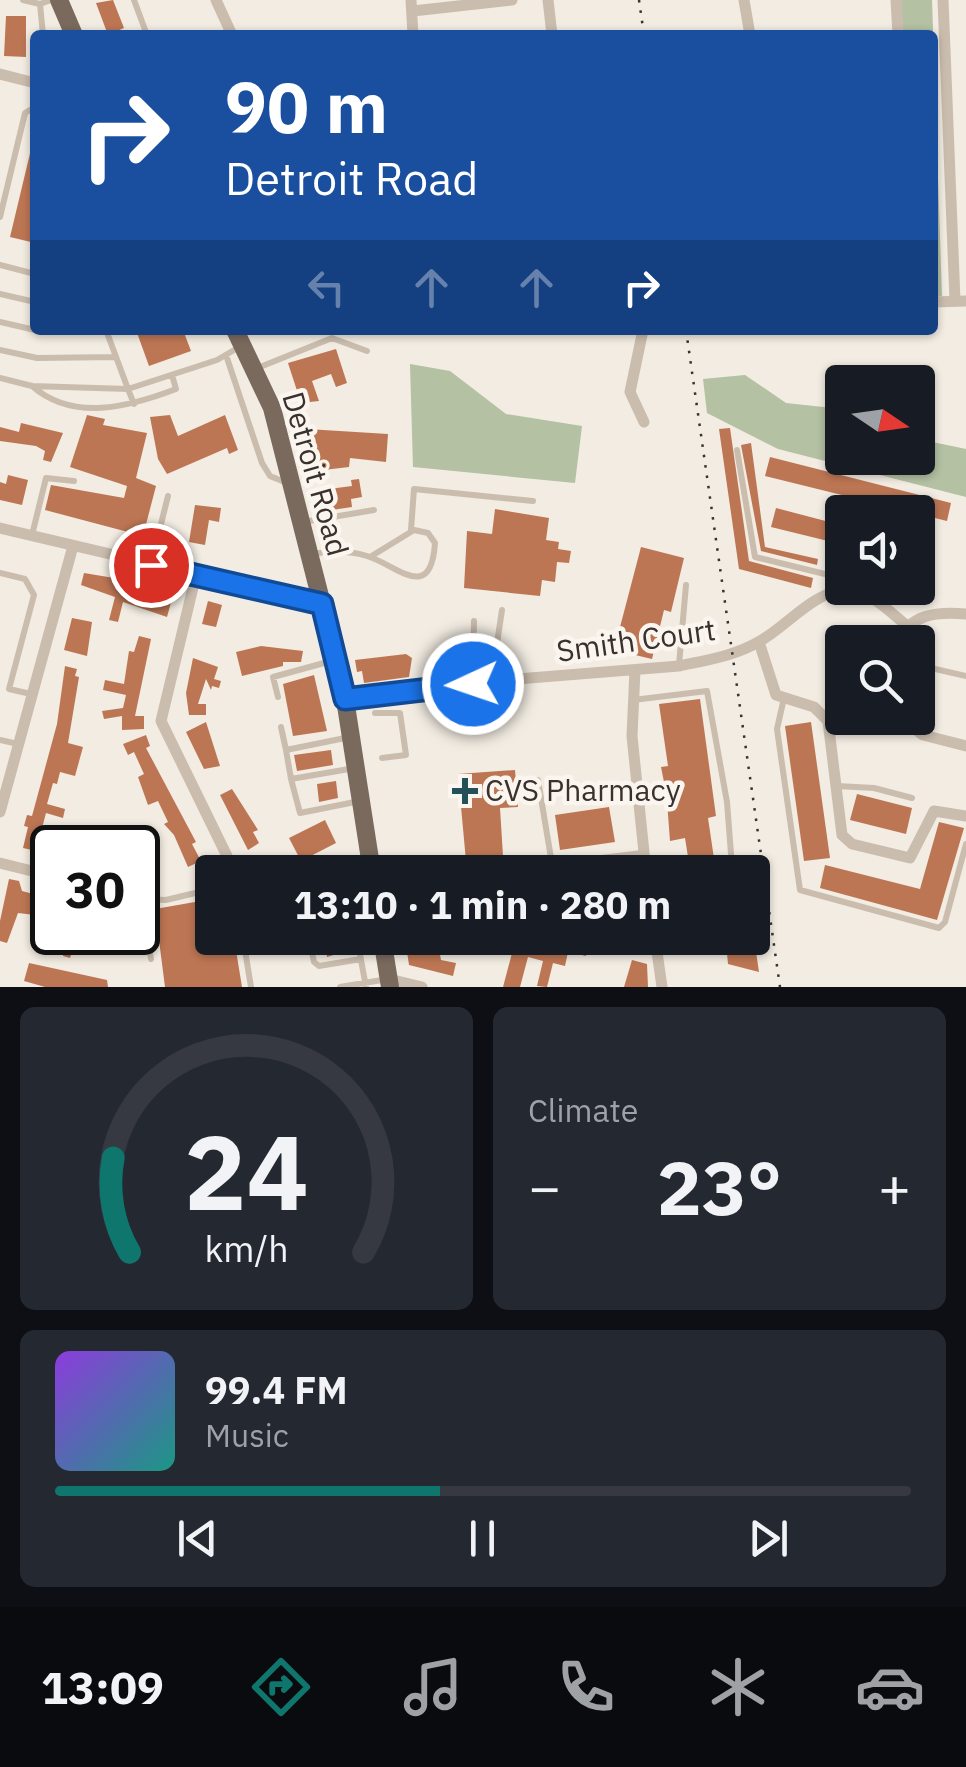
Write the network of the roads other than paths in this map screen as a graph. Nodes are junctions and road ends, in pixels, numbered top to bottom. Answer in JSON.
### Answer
{"nodes":[{"id":1,"x":22,"y":0,"type":"edge"},
{"id":2,"x":50,"y":0,"type":"edge"},
{"id":3,"x":60,"y":0,"type":"edge"},
{"id":4,"x":134,"y":0,"type":"edge"},
{"id":5,"x":216,"y":0,"type":"edge"},
{"id":6,"x":512,"y":0,"type":"edge"},
{"id":7,"x":548,"y":0,"type":"edge"},
{"id":8,"x":744,"y":0,"type":"edge"},
{"id":9,"x":896,"y":0,"type":"edge"},
{"id":10,"x":943,"y":0,"type":"edge"},
{"id":11,"x":40,"y":4,"type":"junction"},
{"id":12,"x":412,"y":6,"type":"edge"},
{"id":13,"x":43,"y":30,"type":"edge"},
{"id":14,"x":72,"y":30,"type":"edge"},
{"id":15,"x":145,"y":30,"type":"edge"},
{"id":16,"x":230,"y":30,"type":"edge"},
{"id":17,"x":551,"y":30,"type":"edge"},
{"id":18,"x":749,"y":30,"type":"edge"},
{"id":19,"x":898,"y":30,"type":"edge"},
{"id":20,"x":0,"y":74,"type":"edge"},
{"id":21,"x":30,"y":82,"type":"edge"},
{"id":22,"x":30,"y":110,"type":"edge"},
{"id":23,"x":0,"y":217,"type":"edge"},
{"id":24,"x":0,"y":265,"type":"edge"},
{"id":25,"x":30,"y":273,"type":"edge"},
{"id":26,"x":0,"y":294,"type":"edge"},
{"id":27,"x":30,"y":301,"type":"edge"},
{"id":28,"x":960,"y":301,"type":"edge"},
{"id":29,"x":0,"y":322,"type":"edge"},
{"id":30,"x":30,"y":329,"type":"edge"},
{"id":31,"x":108,"y":335,"type":"edge"},
{"id":32,"x":642,"y":335,"type":"edge"},
{"id":33,"x":234,"y":343,"type":"edge"},
{"id":34,"x":0,"y":350,"type":"edge"},
{"id":35,"x":367,"y":351,"type":"dead end"},
{"id":36,"x":116,"y":357,"type":"junction"},
{"id":37,"x":254,"y":369,"type":"junction"},
{"id":38,"x":172,"y":376,"type":"junction"},
{"id":39,"x":0,"y":378,"type":"edge"},
{"id":40,"x":32,"y":386,"type":"junction"},
{"id":41,"x":128,"y":388,"type":"junction"},
{"id":42,"x":134,"y":404,"type":"junction"},
{"id":43,"x":644,"y":422,"type":"dead end"},
{"id":44,"x":737,"y":450,"type":"dead end"},
{"id":45,"x":74,"y":481,"type":"dead end"},
{"id":46,"x":292,"y":484,"type":"junction"},
{"id":47,"x":168,"y":496,"type":"dead end"},
{"id":48,"x":532,"y":501,"type":"dead end"},
{"id":49,"x":374,"y":510,"type":"dead end"},
{"id":50,"x":301,"y":522,"type":"junction"},
{"id":51,"x":0,"y":528,"type":"edge"},
{"id":52,"x":411,"y":532,"type":"junction"},
{"id":53,"x":32,"y":536,"type":"junction"},
{"id":54,"x":72,"y":546,"type":"junction"},
{"id":55,"x":310,"y":554,"type":"junction"},
{"id":56,"x":370,"y":556,"type":"junction"},
{"id":57,"x":151,"y":565,"type":"junction"},
{"id":58,"x":0,"y":573,"type":"edge"},
{"id":59,"x":825,"y":573,"type":"edge"},
{"id":60,"x":196,"y":575,"type":"junction"},
{"id":61,"x":686,"y":585,"type":"dead end"},
{"id":62,"x":825,"y":598,"type":"edge"},
{"id":63,"x":322,"y":604,"type":"junction"},
{"id":64,"x":879,"y":605,"type":"edge"},
{"id":65,"x":502,"y":610,"type":"dead end"},
{"id":66,"x":966,"y":614,"type":"edge"},
{"id":67,"x":474,"y":621,"type":"dead end"},
{"id":68,"x":906,"y":625,"type":"joint"},
{"id":69,"x":759,"y":642,"type":"junction"},
{"id":70,"x":336,"y":660,"type":"junction"},
{"id":71,"x":679,"y":666,"type":"junction"},
{"id":72,"x":935,"y":669,"type":"edge"},
{"id":73,"x":635,"y":670,"type":"junction"},
{"id":74,"x":966,"y":676,"type":"edge"},
{"id":75,"x":491,"y":683,"type":"junction"},
{"id":76,"x":473,"y":684,"type":"junction"},
{"id":77,"x":32,"y":695,"type":"junction"},
{"id":78,"x":278,"y":697,"type":"dead end"},
{"id":79,"x":784,"y":698,"type":"junction"},
{"id":80,"x":345,"y":699,"type":"junction"},
{"id":81,"x":632,"y":700,"type":"junction"},
{"id":82,"x":375,"y":713,"type":"dead end"},
{"id":83,"x":281,"y":727,"type":"dead end"},
{"id":84,"x":923,"y":735,"type":"edge"},
{"id":85,"x":351,"y":736,"type":"junction"},
{"id":86,"x":0,"y":740,"type":"edge"},
{"id":87,"x":18,"y":744,"type":"junction"},
{"id":88,"x":966,"y":746,"type":"edge"},
{"id":89,"x":286,"y":750,"type":"junction"},
{"id":90,"x":382,"y":758,"type":"dead end"},
{"id":91,"x":356,"y":768,"type":"junction"},
{"id":92,"x":292,"y":779,"type":"junction"},
{"id":93,"x":538,"y":780,"type":"dead end"},
{"id":94,"x":836,"y":786,"type":"junction"},
{"id":95,"x":912,"y":798,"type":"dead end"},
{"id":96,"x":361,"y":801,"type":"junction"},
{"id":97,"x":0,"y":812,"type":"edge"},
{"id":98,"x":966,"y":816,"type":"edge"},
{"id":99,"x":966,"y":844,"type":"edge"},
{"id":100,"x":644,"y":853,"type":"joint"},
{"id":101,"x":227,"y":855,"type":"edge"},
{"id":102,"x":370,"y":855,"type":"edge"},
{"id":103,"x":731,"y":855,"type":"edge"},
{"id":104,"x":0,"y":863,"type":"edge"},
{"id":105,"x":30,"y":870,"type":"edge"},
{"id":106,"x":195,"y":893,"type":"edge"},
{"id":107,"x":160,"y":900,"type":"edge"},
{"id":108,"x":150,"y":955,"type":"edge"},
{"id":109,"x":246,"y":955,"type":"edge"},
{"id":110,"x":313,"y":955,"type":"edge"},
{"id":111,"x":360,"y":955,"type":"edge"},
{"id":112,"x":385,"y":955,"type":"edge"},
{"id":113,"x":658,"y":955,"type":"edge"},
{"id":114,"x":361,"y":958,"type":"junction"},
{"id":115,"x":151,"y":959,"type":"dead end"},
{"id":116,"x":390,"y":983,"type":"edge"},
{"id":117,"x":366,"y":985,"type":"edge"},
{"id":118,"x":251,"y":987,"type":"edge"},
{"id":119,"x":340,"y":987,"type":"edge"},
{"id":120,"x":422,"y":987,"type":"edge"},
{"id":121,"x":662,"y":987,"type":"edge"}],
"edges":[{"from":1,"to":11,"type":"lane"},
{"from":2,"to":11,"type":"lane"},
{"from":3,"to":14,"type":"main road"},
{"from":4,"to":15,"type":"lane"},
{"from":5,"to":16,"type":"street"},
{"from":6,"to":12,"type":"street"},
{"from":7,"to":17,"type":"street"},
{"from":8,"to":18,"type":"street"},
{"from":9,"to":19,"type":"street"},
{"from":10,"to":28,"type":"street"},
{"from":11,"to":13,"type":"lane"},
{"from":20,"to":21,"type":"street"},
{"from":22,"to":23,"type":"lane"},
{"from":24,"to":25,"type":"lane"},
{"from":26,"to":27,"type":"lane"},
{"from":29,"to":30,"type":"lane"},
{"from":31,"to":36,"type":"lane"},
{"from":32,"to":43,"type":"street"},
{"from":33,"to":37,"type":"main road","name":"Detroit Road"},
{"from":33,"to":38,"type":"lane"},
{"from":33,"to":46,"type":"lane"},
{"from":34,"to":36,"type":"lane"},
{"from":35,"to":37,"type":"lane"},
{"from":36,"to":41,"type":"lane"},
{"from":37,"to":46,"type":"main road","name":"Detroit Road"},
{"from":38,"to":41,"type":"lane"},
{"from":38,"to":42,"type":"lane"},
{"from":39,"to":40,"type":"lane"},
{"from":40,"to":41,"type":"lane"},
{"from":40,"to":42,"type":"lane"},
{"from":41,"to":42,"type":"lane"},
{"from":44,"to":59,"type":"lane"},
{"from":45,"to":53,"type":"lane"},
{"from":46,"to":50,"type":"main road","name":"Detroit Road"},
{"from":47,"to":57,"type":"lane"},
{"from":48,"to":52,"type":"lane"},
{"from":49,"to":50,"type":"lane"},
{"from":50,"to":55,"type":"main road","name":"Detroit Road"},
{"from":51,"to":53,"type":"street"},
{"from":52,"to":56,"type":"lane"},
{"from":52,"to":56,"type":"lane"},
{"from":53,"to":54,"type":"street"},
{"from":54,"to":57,"type":"street"},
{"from":54,"to":77,"type":"street"},
{"from":55,"to":56,"type":"lane"},
{"from":55,"to":63,"type":"main road","name":"Detroit Road"},
{"from":57,"to":60,"type":"street"},
{"from":58,"to":77,"type":"lane"},
{"from":60,"to":63,"type":"street"},
{"from":60,"to":101,"type":"street"},
{"from":61,"to":71,"type":"lane"},
{"from":62,"to":69,"type":"street","name":"Smith Court"},
{"from":63,"to":70,"type":"main road","name":"Detroit Road"},
{"from":64,"to":68,"type":"street"},
{"from":65,"to":75,"type":"lane"},
{"from":66,"to":68,"type":"street"},
{"from":67,"to":76,"type":"lane"},
{"from":69,"to":71,"type":"street","name":"Smith Court"},
{"from":69,"to":79,"type":"street"},
{"from":70,"to":78,"type":"lane"},
{"from":70,"to":80,"type":"main road","name":"Detroit Road"},
{"from":71,"to":73,"type":"street","name":"Smith Court"},
{"from":72,"to":74,"type":"lane"},
{"from":73,"to":75,"type":"street","name":"Smith Court"},
{"from":73,"to":81,"type":"street"},
{"from":75,"to":76,"type":"street","name":"Smith Court"},
{"from":76,"to":80,"type":"street","name":"Smith Court"},
{"from":77,"to":87,"type":"street"},
{"from":79,"to":94,"type":"street"},
{"from":79,"to":99,"type":"lane"},
{"from":80,"to":85,"type":"main road","name":"Detroit Road"},
{"from":81,"to":100,"type":"street"},
{"from":81,"to":103,"type":"lane"},
{"from":82,"to":90,"type":"lane"},
{"from":83,"to":89,"type":"lane"},
{"from":84,"to":88,"type":"street"},
{"from":85,"to":89,"type":"lane"},
{"from":85,"to":91,"type":"main road","name":"Detroit Road"},
{"from":86,"to":87,"type":"lane"},
{"from":87,"to":97,"type":"street"},
{"from":89,"to":92,"type":"lane"},
{"from":91,"to":92,"type":"lane"},
{"from":91,"to":96,"type":"main road","name":"Detroit Road"},
{"from":92,"to":96,"type":"lane"},
{"from":93,"to":100,"type":"lane"},
{"from":94,"to":95,"type":"lane"},
{"from":94,"to":98,"type":"street"},
{"from":96,"to":102,"type":"main road","name":"Detroit Road"},
{"from":104,"to":105,"type":"street"},
{"from":106,"to":107,"type":"lane"},
{"from":108,"to":115,"type":"lane"},
{"from":109,"to":118,"type":"lane"},
{"from":110,"to":114,"type":"lane"},
{"from":111,"to":114,"type":"lane"},
{"from":112,"to":116,"type":"main road"},
{"from":113,"to":121,"type":"street"},
{"from":114,"to":117,"type":"lane"},
{"from":116,"to":117,"type":"lane"},
{"from":116,"to":120,"type":"street"},
{"from":117,"to":119,"type":"lane"}]}
